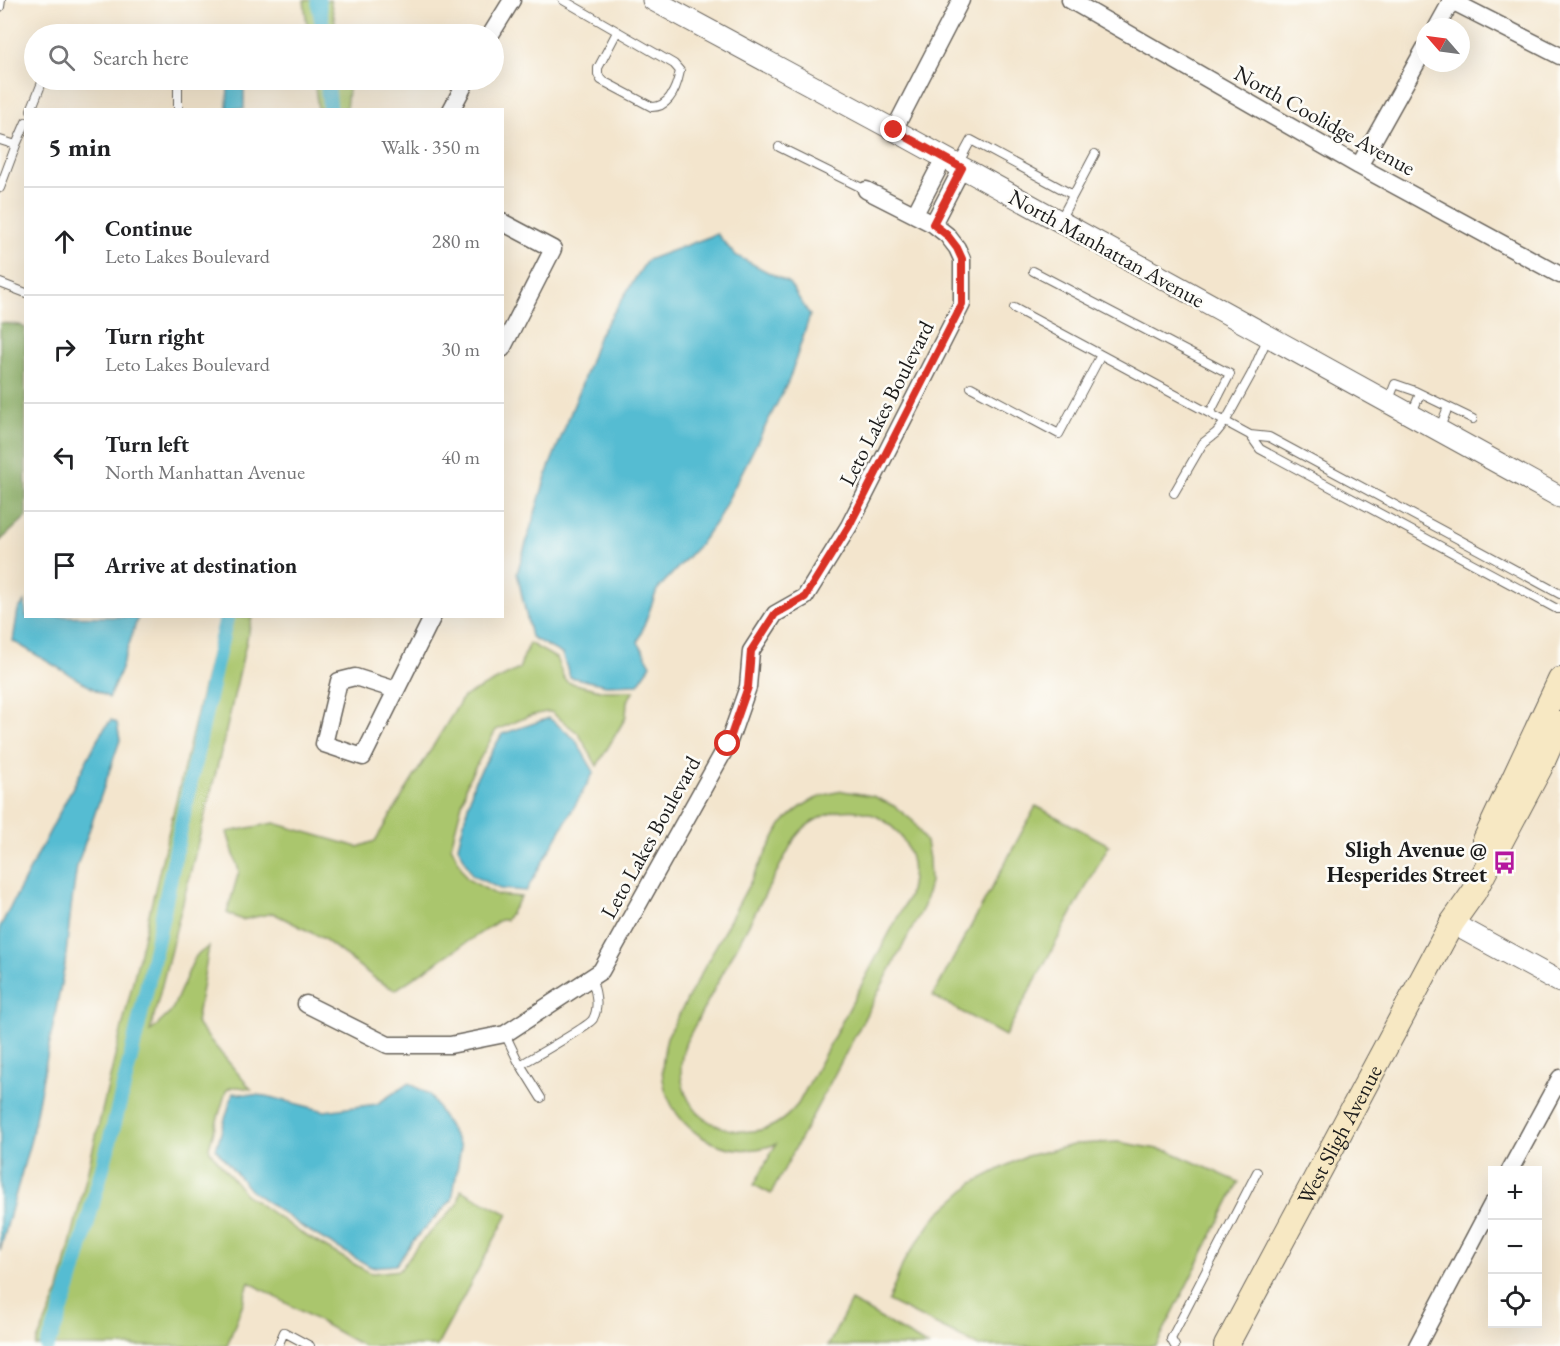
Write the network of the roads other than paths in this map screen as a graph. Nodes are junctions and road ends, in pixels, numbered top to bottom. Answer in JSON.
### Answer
{"nodes":[{"id":1,"x":1,"y":0,"type":"edge"},
{"id":2,"x":512,"y":0,"type":"edge"},
{"id":3,"x":563,"y":0,"type":"edge"},
{"id":4,"x":653,"y":0,"type":"edge"},
{"id":5,"x":961,"y":0,"type":"edge"},
{"id":6,"x":1070,"y":0,"type":"edge"},
{"id":7,"x":1451,"y":0,"type":"edge"},
{"id":8,"x":0,"y":7,"type":"edge"},
{"id":9,"x":1442,"y":18,"type":"edge"},
{"id":10,"x":497,"y":24,"type":"edge"},
{"id":11,"x":617,"y":32,"type":"junction"},
{"id":12,"x":1560,"y":56,"type":"edge"},
{"id":13,"x":1416,"y":64,"type":"edge"},
{"id":14,"x":39,"y":90,"type":"edge"},
{"id":15,"x":178,"y":90,"type":"edge"},
{"id":16,"x":462,"y":90,"type":"edge"},
{"id":17,"x":32,"y":108,"type":"edge"},
{"id":18,"x":175,"y":108,"type":"edge"},
{"id":19,"x":452,"y":108,"type":"edge"},
{"id":20,"x":24,"y":127,"type":"edge"},
{"id":21,"x":894,"y":130,"type":"junction"},
{"id":22,"x":0,"y":140,"type":"edge"},
{"id":23,"x":16,"y":145,"type":"junction"},
{"id":24,"x":779,"y":147,"type":"dead end"},
{"id":25,"x":1095,"y":154,"type":"dead end"},
{"id":26,"x":955,"y":164,"type":"junction"},
{"id":27,"x":1359,"y":166,"type":"junction"},
{"id":28,"x":0,"y":188,"type":"edge"},
{"id":29,"x":866,"y":190,"type":"joint"},
{"id":30,"x":1073,"y":195,"type":"junction"},
{"id":31,"x":915,"y":214,"type":"junction"},
{"id":32,"x":1059,"y":222,"type":"junction"},
{"id":33,"x":504,"y":223,"type":"edge"},
{"id":34,"x":933,"y":224,"type":"junction"},
{"id":35,"x":1033,"y":271,"type":"dead end"},
{"id":36,"x":1560,"y":275,"type":"edge"},
{"id":37,"x":0,"y":283,"type":"edge"},
{"id":38,"x":24,"y":292,"type":"edge"},
{"id":39,"x":1014,"y":308,"type":"dead end"},
{"id":40,"x":1268,"y":337,"type":"junction"},
{"id":41,"x":504,"y":345,"type":"edge"},
{"id":42,"x":1101,"y":355,"type":"junction"},
{"id":43,"x":971,"y":387,"type":"dead end"},
{"id":44,"x":1420,"y":393,"type":"junction"},
{"id":45,"x":1387,"y":402,"type":"junction"},
{"id":46,"x":1448,"y":407,"type":"junction"},
{"id":47,"x":1210,"y":413,"type":"junction"},
{"id":48,"x":1411,"y":415,"type":"junction"},
{"id":49,"x":1473,"y":419,"type":"dead end"},
{"id":50,"x":1225,"y":422,"type":"junction"},
{"id":51,"x":1438,"y":430,"type":"junction"},
{"id":52,"x":1250,"y":435,"type":"junction"},
{"id":53,"x":1174,"y":493,"type":"dead end"},
{"id":54,"x":1560,"y":497,"type":"edge"},
{"id":55,"x":1560,"y":594,"type":"edge"},
{"id":56,"x":1560,"y":609,"type":"edge"},
{"id":57,"x":432,"y":618,"type":"edge"},
{"id":58,"x":1560,"y":681,"type":"edge"},
{"id":59,"x":396,"y":690,"type":"junction"},
{"id":60,"x":1560,"y":723,"type":"edge"},
{"id":61,"x":1452,"y":923,"type":"junction"},
{"id":62,"x":591,"y":978,"type":"junction"},
{"id":63,"x":1560,"y":982,"type":"edge"},
{"id":64,"x":306,"y":1004,"type":"dead end"},
{"id":65,"x":505,"y":1034,"type":"junction"},
{"id":66,"x":520,"y":1065,"type":"junction"},
{"id":67,"x":1560,"y":1077,"type":"edge"},
{"id":68,"x":542,"y":1098,"type":"dead end"},
{"id":69,"x":1512,"y":1166,"type":"edge"},
{"id":70,"x":1257,"y":1172,"type":"dead end"},
{"id":71,"x":1488,"y":1212,"type":"edge"},
{"id":72,"x":278,"y":1346,"type":"edge"},
{"id":73,"x":310,"y":1346,"type":"edge"},
{"id":74,"x":1175,"y":1346,"type":"edge"},
{"id":75,"x":1226,"y":1346,"type":"edge"},
{"id":76,"x":1417,"y":1346,"type":"edge"}],
"edges":[{"from":1,"to":8,"type":"lane"},
{"from":2,"to":10,"type":"street"},
{"from":3,"to":11,"type":"lane"},
{"from":4,"to":21,"type":"street","name":"North Manhattan Avenue"},
{"from":5,"to":21,"type":"street"},
{"from":6,"to":27,"type":"street","name":"North Coolidge Avenue"},
{"from":7,"to":9,"type":"street"},
{"from":7,"to":12,"type":"street"},
{"from":11,"to":11,"type":"lane"},
{"from":13,"to":27,"type":"street"},
{"from":14,"to":17,"type":"lane"},
{"from":15,"to":18,"type":"lane"},
{"from":16,"to":19,"type":"street"},
{"from":20,"to":23,"type":"lane"},
{"from":21,"to":26,"type":"street","name":"North Manhattan Avenue"},
{"from":22,"to":23,"type":"lane"},
{"from":23,"to":28,"type":"lane"},
{"from":24,"to":29,"type":"lane"},
{"from":25,"to":30,"type":"lane"},
{"from":26,"to":30,"type":"lane"},
{"from":26,"to":31,"type":"street"},
{"from":26,"to":32,"type":"street","name":"North Manhattan Avenue"},
{"from":26,"to":34,"type":"street"},
{"from":27,"to":36,"type":"street","name":"North Coolidge Avenue"},
{"from":29,"to":31,"type":"street","name":"Leto Lakes Boulevard"},
{"from":30,"to":32,"type":"lane"},
{"from":31,"to":34,"type":"street","name":"Leto Lakes Boulevard"},
{"from":32,"to":40,"type":"street","name":"North Manhattan Avenue"},
{"from":33,"to":41,"type":"street"},
{"from":34,"to":62,"type":"street","name":"Leto Lakes Boulevard"},
{"from":35,"to":47,"type":"lane"},
{"from":37,"to":38,"type":"lane"},
{"from":39,"to":42,"type":"lane"},
{"from":40,"to":45,"type":"street","name":"North Manhattan Avenue"},
{"from":40,"to":50,"type":"lane"},
{"from":42,"to":43,"type":"lane"},
{"from":42,"to":47,"type":"lane"},
{"from":44,"to":45,"type":"lane"},
{"from":44,"to":46,"type":"lane"},
{"from":44,"to":48,"type":"lane"},
{"from":45,"to":48,"type":"street","name":"North Manhattan Avenue"},
{"from":46,"to":49,"type":"lane"},
{"from":46,"to":51,"type":"lane"},
{"from":47,"to":50,"type":"lane"},
{"from":48,"to":51,"type":"street","name":"North Manhattan Avenue"},
{"from":50,"to":52,"type":"lane"},
{"from":50,"to":53,"type":"lane"},
{"from":51,"to":54,"type":"street","name":"North Manhattan Avenue"},
{"from":52,"to":55,"type":"lane"},
{"from":52,"to":56,"type":"lane"},
{"from":57,"to":59,"type":"street"},
{"from":58,"to":61,"type":"main road","name":"West Sligh Avenue"},
{"from":59,"to":59,"type":"street"},
{"from":60,"to":61,"type":"main road","name":"West Sligh Avenue"},
{"from":61,"to":63,"type":"street"},
{"from":61,"to":75,"type":"main road","name":"West Sligh Avenue"},
{"from":62,"to":65,"type":"street","name":"Leto Lakes Boulevard"},
{"from":62,"to":66,"type":"lane"},
{"from":64,"to":65,"type":"street","name":"Leto Lakes Boulevard"},
{"from":65,"to":66,"type":"lane"},
{"from":66,"to":68,"type":"lane"},
{"from":67,"to":69,"type":"street"},
{"from":70,"to":74,"type":"lane"},
{"from":71,"to":76,"type":"street"},
{"from":72,"to":73,"type":"lane"}]}
